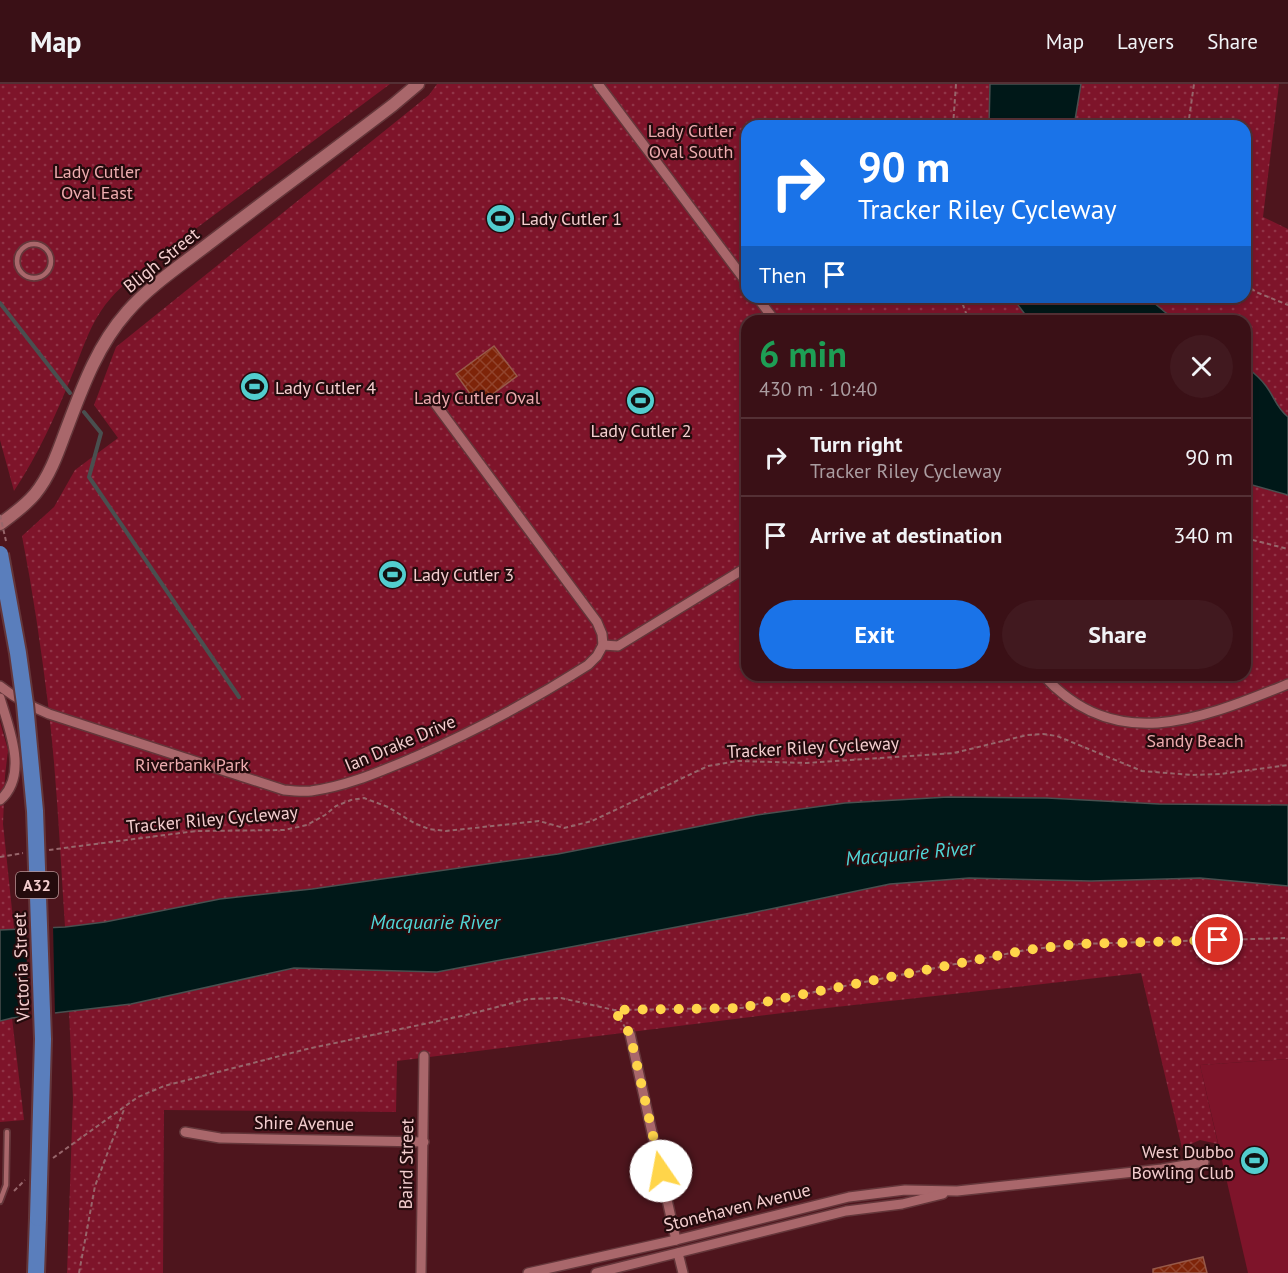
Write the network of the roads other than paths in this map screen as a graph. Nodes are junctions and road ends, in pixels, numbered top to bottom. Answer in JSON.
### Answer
{"nodes":[{"id":1,"x":418,"y":84,"type":"edge"},
{"id":2,"x":598,"y":84,"type":"edge"},
{"id":3,"x":21,"y":272,"type":"joint"},
{"id":4,"x":741,"y":275,"type":"edge"},
{"id":5,"x":431,"y":398,"type":"dead end"},
{"id":6,"x":0,"y":524,"type":"edge"},
{"id":7,"x":0,"y":554,"type":"edge"},
{"id":8,"x":741,"y":571,"type":"edge"},
{"id":9,"x":603,"y":645,"type":"junction"},
{"id":10,"x":1049,"y":681,"type":"edge"},
{"id":11,"x":1288,"y":684,"type":"edge"},
{"id":12,"x":0,"y":686,"type":"edge"},
{"id":13,"x":0,"y":698,"type":"edge"},
{"id":14,"x":0,"y":800,"type":"edge"},
{"id":15,"x":630,"y":1034,"type":"road end"},
{"id":16,"x":424,"y":1056,"type":"dead end"},
{"id":17,"x":6,"y":1132,"type":"dead end"},
{"id":18,"x":184,"y":1132,"type":"dead end"},
{"id":19,"x":424,"y":1142,"type":"junction"},
{"id":20,"x":1204,"y":1162,"type":"dead end"},
{"id":21,"x":957,"y":1191,"type":"junction"},
{"id":22,"x":0,"y":1201,"type":"edge"},
{"id":23,"x":676,"y":1240,"type":"junction"},
{"id":24,"x":678,"y":1253,"type":"junction"},
{"id":25,"x":36,"y":1273,"type":"edge"},
{"id":26,"x":421,"y":1273,"type":"edge"},
{"id":27,"x":528,"y":1273,"type":"edge"},
{"id":28,"x":596,"y":1273,"type":"edge"},
{"id":29,"x":683,"y":1273,"type":"edge"}],
"edges":[{"from":1,"to":6,"type":"street","name":"Bligh Street"},
{"from":2,"to":4,"type":"street"},
{"from":3,"to":3,"type":"lane"},
{"from":5,"to":9,"type":"street"},
{"from":7,"to":25,"type":"highway","name":"Victoria Street","number":"A32","bridge":true},
{"from":8,"to":9,"type":"street"},
{"from":9,"to":12,"type":"street","name":"Ian Drake Drive"},
{"from":10,"to":11,"type":"street"},
{"from":13,"to":14,"type":"street"},
{"from":15,"to":23,"type":"street"},
{"from":16,"to":19,"type":"street","name":"Baird Street"},
{"from":17,"to":22,"type":"lane"},
{"from":18,"to":19,"type":"street","name":"Shire Avenue"},
{"from":19,"to":26,"type":"street","name":"Baird Street"},
{"from":20,"to":21,"type":"street","name":"Stonehaven Avenue"},
{"from":21,"to":23,"type":"street","name":"Stonehaven Avenue"},
{"from":21,"to":24,"type":"street","name":"Stonehaven Avenue"},
{"from":23,"to":27,"type":"street","name":"Stonehaven Avenue"},
{"from":24,"to":28,"type":"street","name":"Stonehaven Avenue"},
{"from":24,"to":29,"type":"street"}]}
